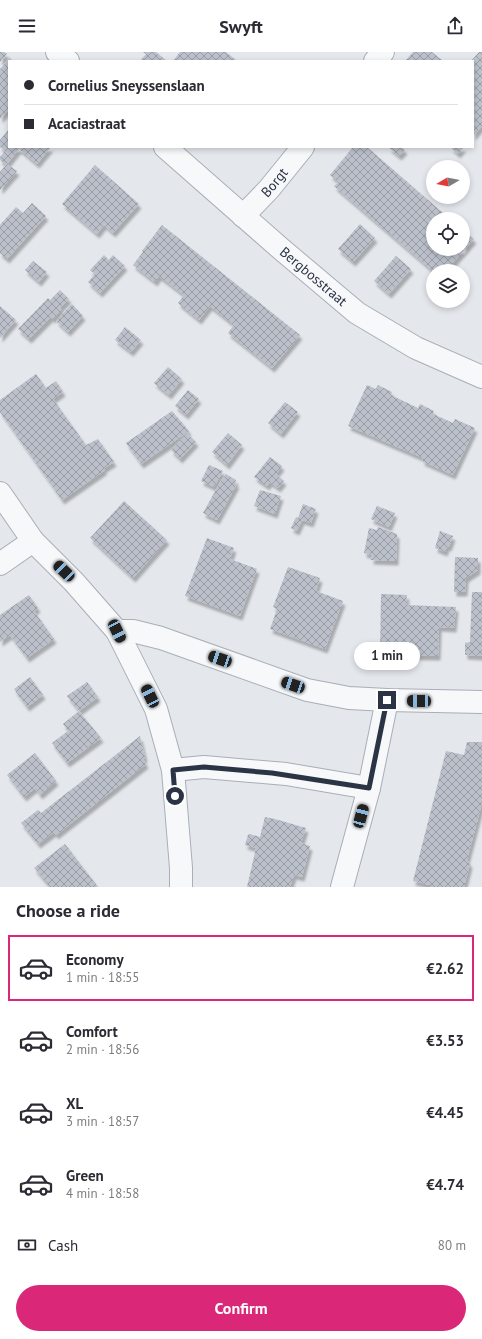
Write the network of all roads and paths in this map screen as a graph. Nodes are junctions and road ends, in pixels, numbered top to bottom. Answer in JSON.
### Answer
{"nodes":[{"id":1,"x":58,"y":52,"type":"edge"},
{"id":2,"x":383,"y":52,"type":"edge"},
{"id":3,"x":67,"y":60,"type":"edge"},
{"id":4,"x":376,"y":60,"type":"edge"},
{"id":5,"x":166,"y":148,"type":"edge"},
{"id":6,"x":302,"y":148,"type":"edge"},
{"id":7,"x":243,"y":216,"type":"junction"},
{"id":8,"x":482,"y":377,"type":"edge"},
{"id":9,"x":0,"y":493,"type":"edge"},
{"id":10,"x":33,"y":541,"type":"junction"},
{"id":11,"x":0,"y":564,"type":"edge"},
{"id":12,"x":117,"y":631,"type":"junction"},
{"id":13,"x":387,"y":700,"type":"junction"},
{"id":14,"x":482,"y":702,"type":"edge"},
{"id":15,"x":173,"y":770,"type":"junction"},
{"id":16,"x":369,"y":788,"type":"junction"},
{"id":17,"x":181,"y":887,"type":"edge"},
{"id":18,"x":342,"y":887,"type":"edge"}],
"edges":[{"from":1,"to":3,"type":"street"},
{"from":2,"to":4,"type":"street"},
{"from":5,"to":7,"type":"street","name":"Bergbosstraat"},
{"from":6,"to":7,"type":"street","name":"Borgt"},
{"from":7,"to":8,"type":"street","name":"Bergbosstraat"},
{"from":9,"to":10,"type":"street"},
{"from":10,"to":11,"type":"street"},
{"from":10,"to":12,"type":"street"},
{"from":12,"to":13,"type":"street"},
{"from":12,"to":15,"type":"street"},
{"from":13,"to":14,"type":"street"},
{"from":13,"to":16,"type":"street"},
{"from":15,"to":16,"type":"street"},
{"from":15,"to":17,"type":"street"},
{"from":16,"to":18,"type":"street"}]}
